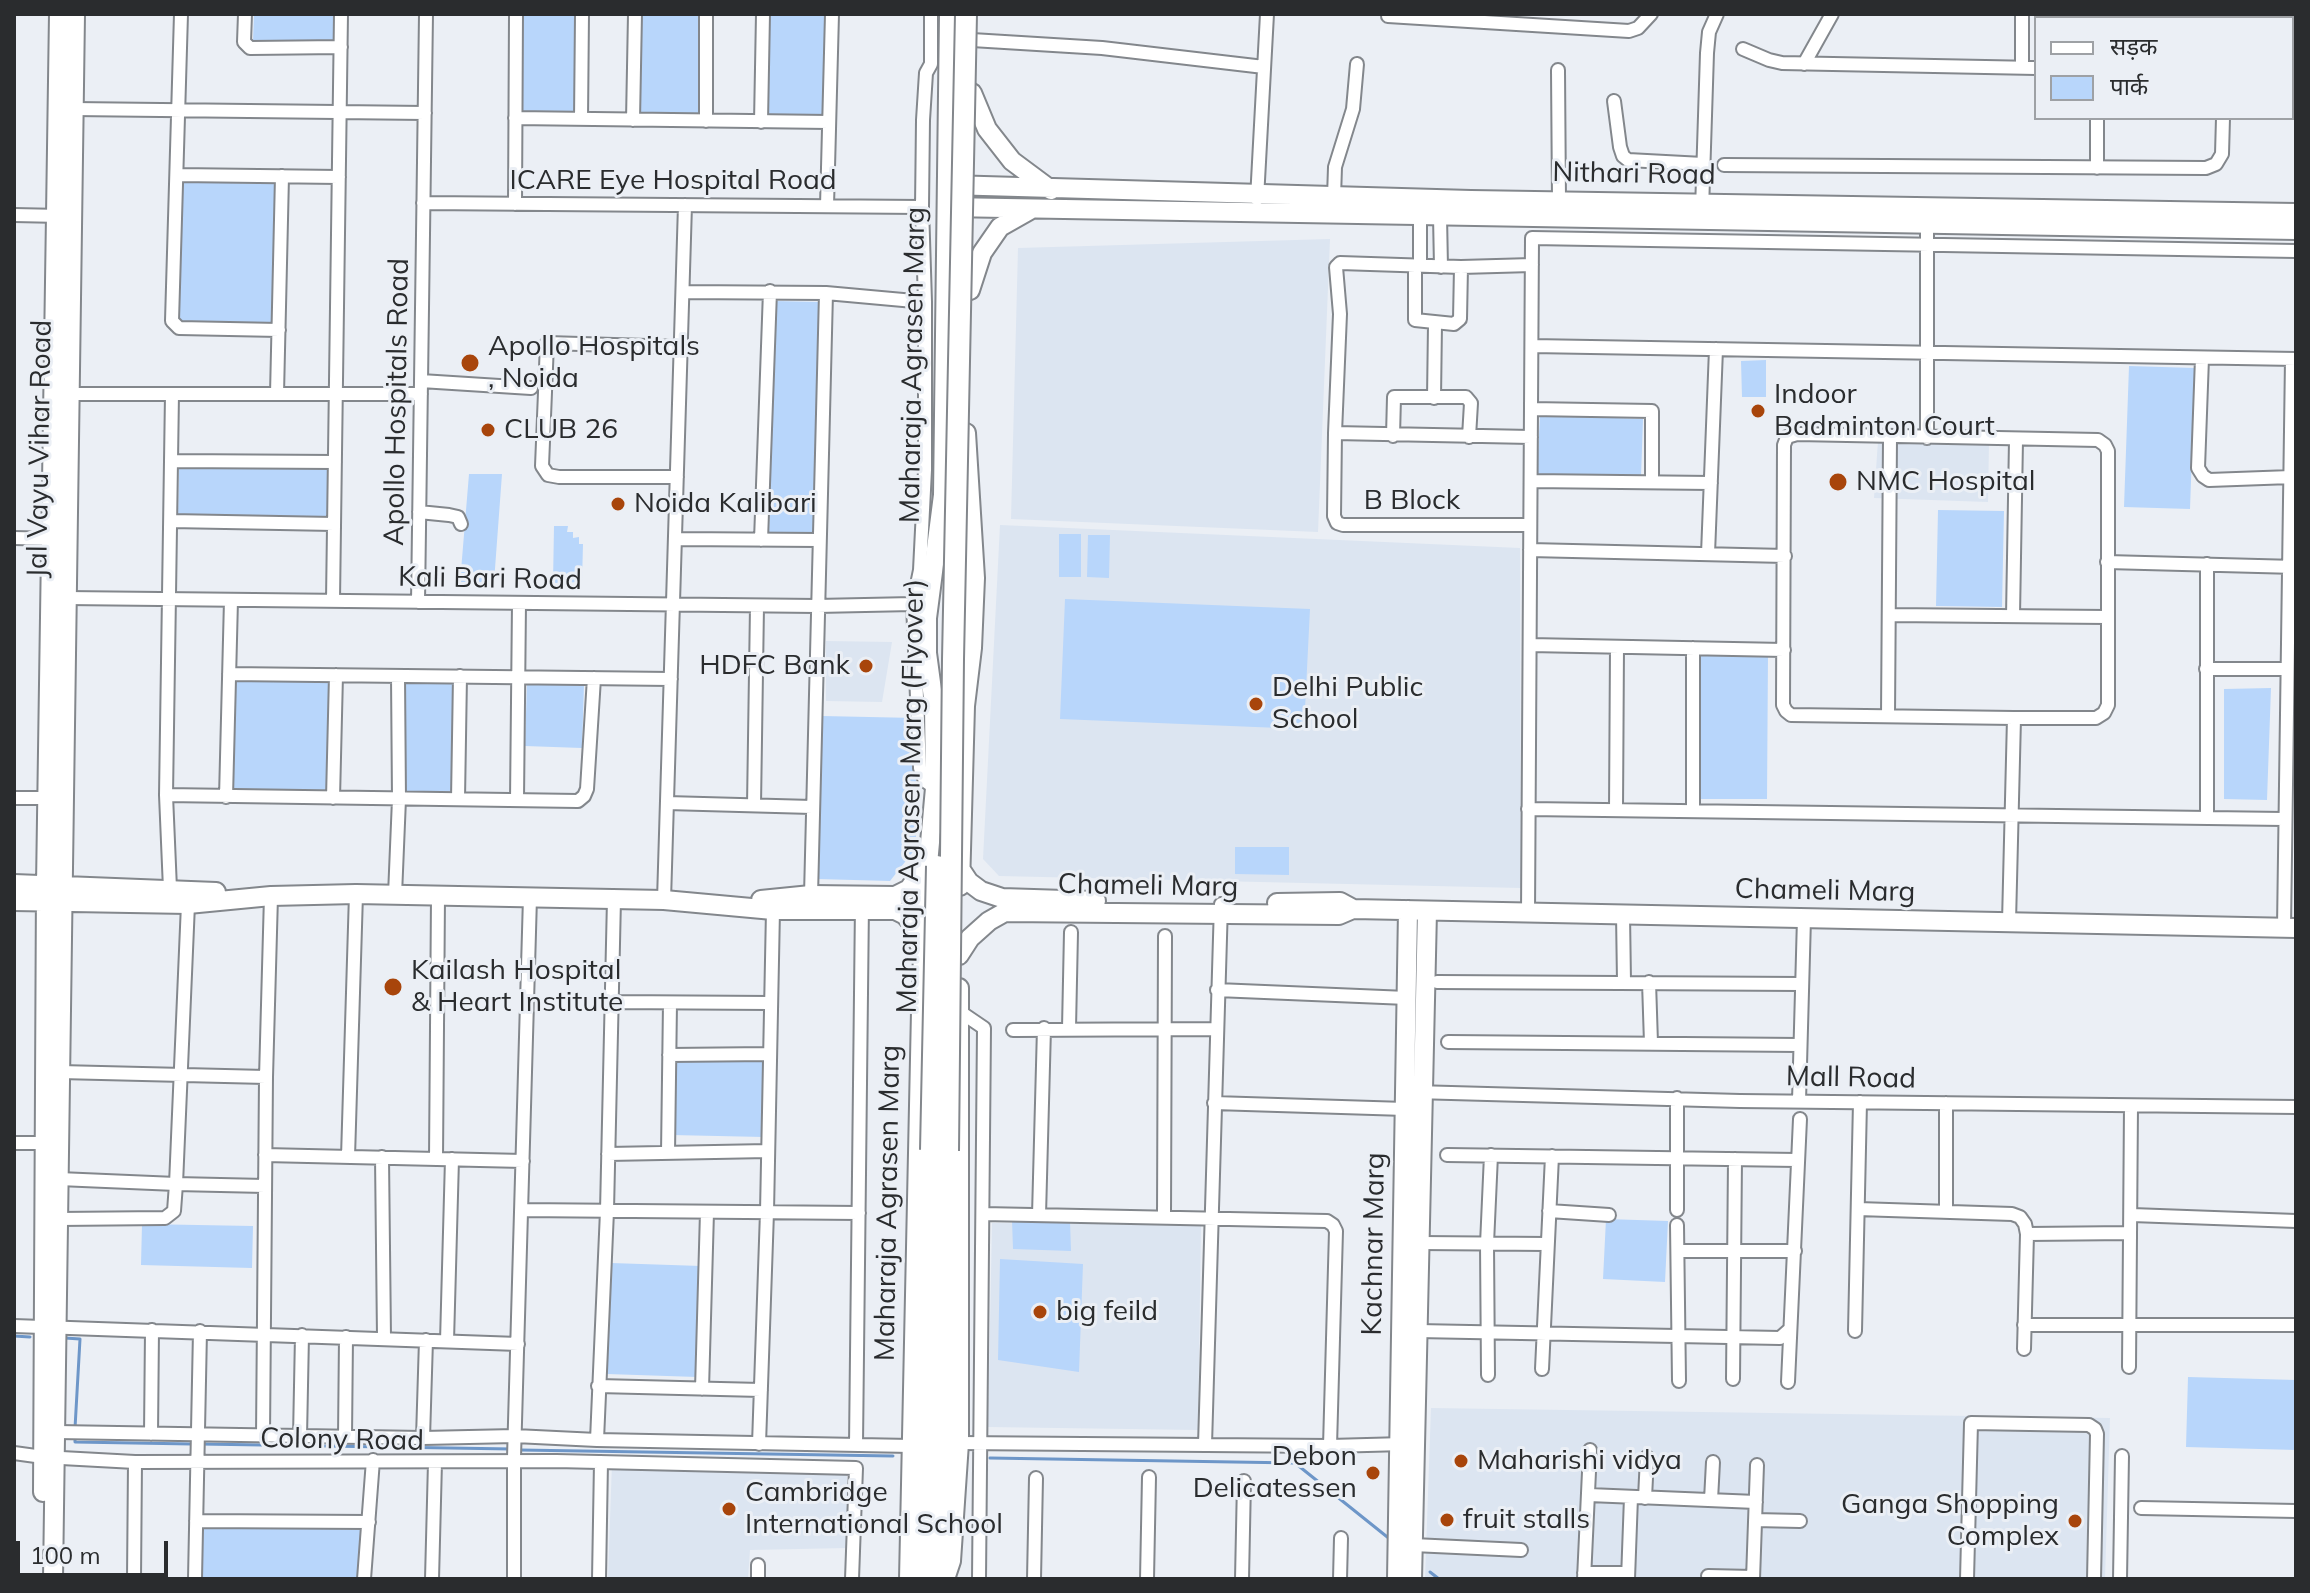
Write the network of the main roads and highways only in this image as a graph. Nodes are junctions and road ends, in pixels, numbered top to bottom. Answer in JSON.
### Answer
{"nodes":[{"id":1,"x":952,"y":14,"type":"edge"},
{"id":2,"x":966,"y":14,"type":"edge"},
{"id":3,"x":933,"y":1528,"type":"junction"},
{"id":4,"x":925,"y":1579,"type":"edge"},
{"id":5,"x":943,"y":1579,"type":"edge"}],
"edges":[{"from":1,"to":3,"type":"main road","name":"Maharaja Agrasen Marg (Flyover)","bridge":true},
{"from":2,"to":3,"type":"main road","name":"Maharaja Agrasen Marg (Flyover)","bridge":true},
{"from":3,"to":4,"type":"main road","name":"Maharaja Agrasen Marg (Flyover)"},
{"from":3,"to":5,"type":"main road","name":"Maharaja Agrasen Marg (Flyover)"}]}
